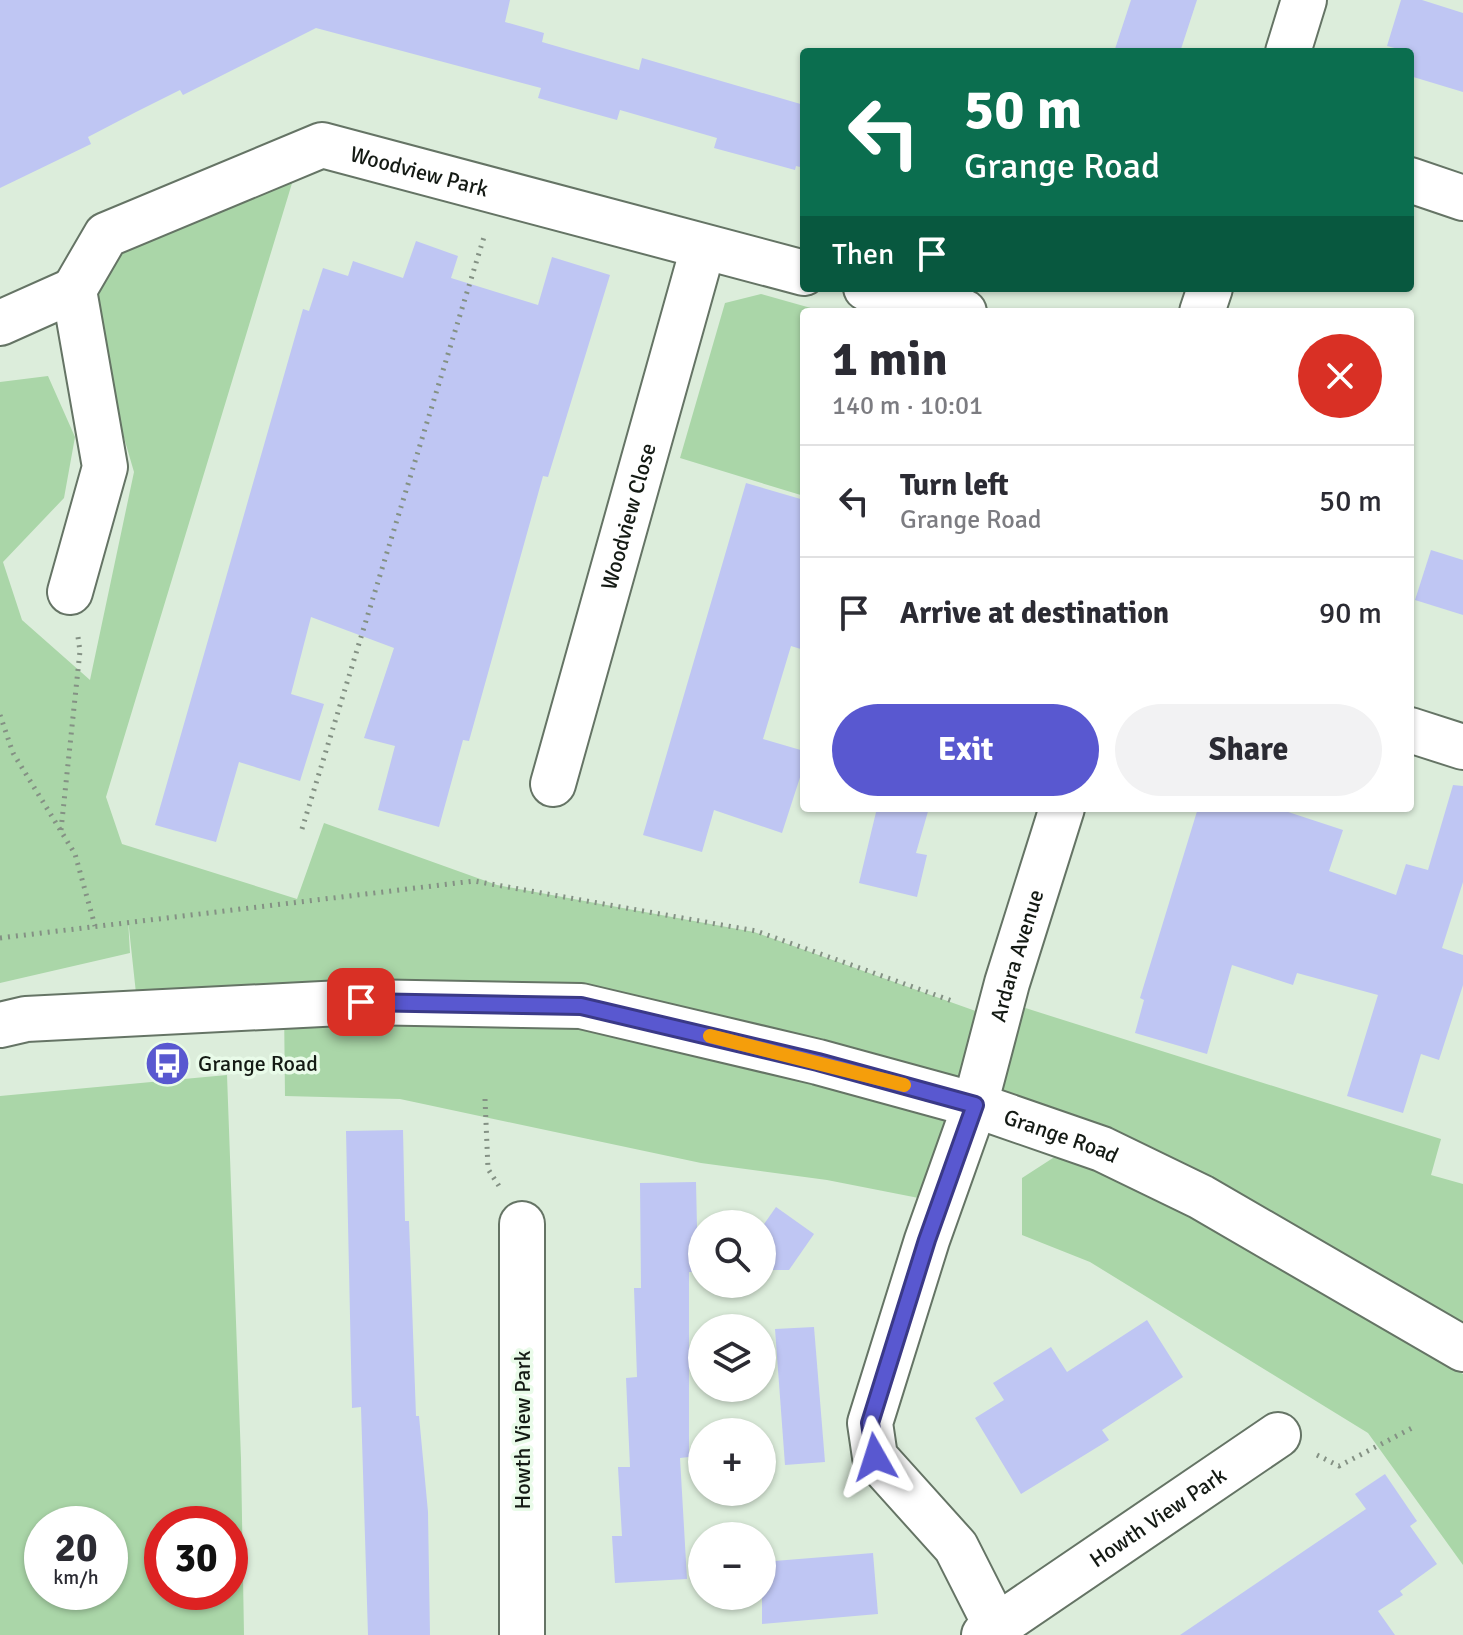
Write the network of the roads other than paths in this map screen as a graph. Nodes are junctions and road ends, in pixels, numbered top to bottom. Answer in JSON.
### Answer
{"nodes":[{"id":1,"x":1304,"y":0,"type":"edge"},
{"id":2,"x":1289,"y":48,"type":"edge"},
{"id":3,"x":1414,"y":181,"type":"edge"},
{"id":4,"x":1463,"y":198,"type":"edge"},
{"id":5,"x":703,"y":248,"type":"junction"},
{"id":6,"x":800,"y":272,"type":"edge"},
{"id":7,"x":74,"y":290,"type":"junction"},
{"id":8,"x":882,"y":292,"type":"edge"},
{"id":9,"x":948,"y":308,"type":"edge"},
{"id":10,"x":0,"y":323,"type":"edge"},
{"id":11,"x":70,"y":592,"type":"road end"},
{"id":12,"x":1414,"y":731,"type":"edge"},
{"id":13,"x":1463,"y":747,"type":"edge"},
{"id":14,"x":553,"y":784,"type":"dead end"},
{"id":15,"x":1061,"y":812,"type":"edge"},
{"id":16,"x":0,"y":1025,"type":"edge"},
{"id":17,"x":975,"y":1105,"type":"junction"},
{"id":18,"x":522,"y":1224,"type":"road end"},
{"id":19,"x":1463,"y":1349,"type":"edge"},
{"id":20,"x":1278,"y":1435,"type":"road end"},
{"id":21,"x":990,"y":1630,"type":"edge"},
{"id":22,"x":522,"y":1635,"type":"edge"}],
"edges":[{"from":1,"to":2,"type":"street"},
{"from":3,"to":4,"type":"street"},
{"from":5,"to":6,"type":"street","name":"Woodview Park"},
{"from":5,"to":7,"type":"street","name":"Woodview Park"},
{"from":5,"to":14,"type":"street","name":"Woodview Close"},
{"from":7,"to":10,"type":"street"},
{"from":7,"to":11,"type":"street"},
{"from":8,"to":9,"type":"street"},
{"from":12,"to":13,"type":"street"},
{"from":15,"to":17,"type":"street","name":"Ardara Avenue"},
{"from":16,"to":17,"type":"street","name":"Grange Road"},
{"from":17,"to":19,"type":"street","name":"Grange Road"},
{"from":17,"to":21,"type":"street","name":"Howth View Park"},
{"from":18,"to":22,"type":"street","name":"Howth View Park"},
{"from":20,"to":21,"type":"street","name":"Howth View Park"}]}
